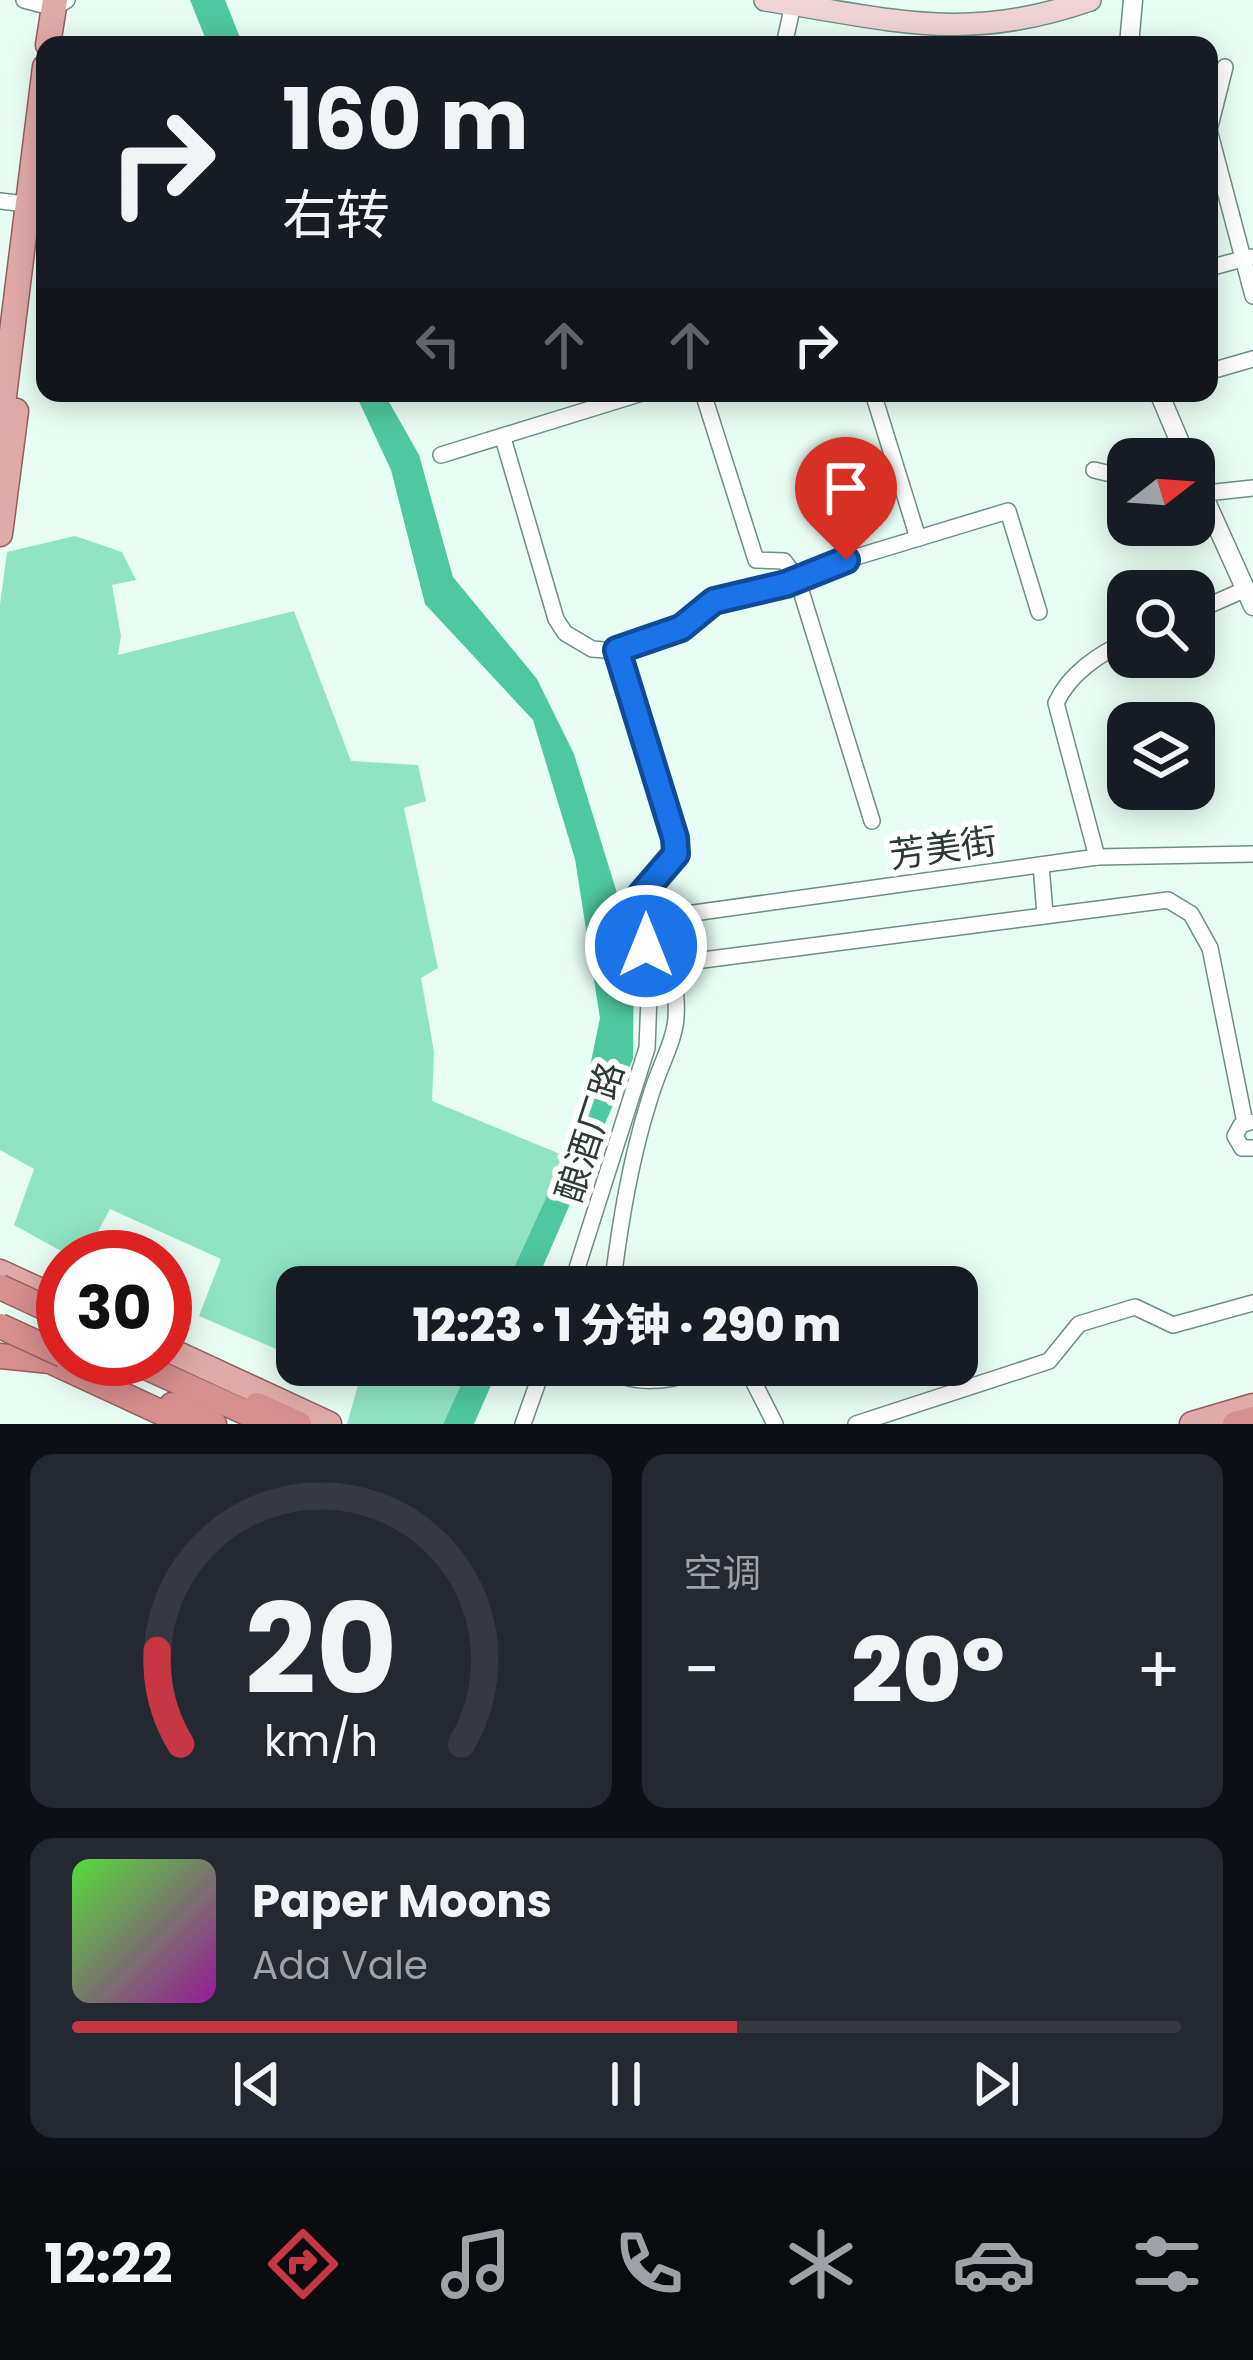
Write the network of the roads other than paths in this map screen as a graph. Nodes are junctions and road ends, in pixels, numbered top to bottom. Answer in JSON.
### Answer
{"nodes":[{"id":1,"x":24,"y":0,"type":"edge"},
{"id":2,"x":765,"y":0,"type":"edge"},
{"id":3,"x":854,"y":0,"type":"edge"},
{"id":4,"x":1055,"y":0,"type":"edge"},
{"id":5,"x":1090,"y":0,"type":"edge"},
{"id":6,"x":1133,"y":0,"type":"edge"},
{"id":7,"x":63,"y":2,"type":"edge"},
{"id":8,"x":794,"y":2,"type":"edge"},
{"id":9,"x":51,"y":36,"type":"edge"},
{"id":10,"x":62,"y":36,"type":"edge"},
{"id":11,"x":786,"y":36,"type":"edge"},
{"id":12,"x":1130,"y":36,"type":"edge"},
{"id":13,"x":1225,"y":67,"type":"dead end"},
{"id":14,"x":1218,"y":95,"type":"edge"},
{"id":15,"x":1218,"y":159,"type":"edge"},
{"id":16,"x":36,"y":191,"type":"edge"},
{"id":17,"x":0,"y":201,"type":"edge"},
{"id":18,"x":35,"y":205,"type":"junction"},
{"id":19,"x":1248,"y":257,"type":"edge"},
{"id":20,"x":1218,"y":265,"type":"edge"},
{"id":21,"x":1253,"y":296,"type":"edge"},
{"id":22,"x":1253,"y":359,"type":"edge"},
{"id":23,"x":1218,"y":369,"type":"dead end"},
{"id":24,"x":614,"y":402,"type":"edge"},
{"id":25,"x":706,"y":402,"type":"edge"},
{"id":26,"x":876,"y":402,"type":"edge"},
{"id":27,"x":1163,"y":402,"type":"edge"},
{"id":28,"x":0,"y":428,"type":"edge"},
{"id":29,"x":502,"y":438,"type":"junction"},
{"id":30,"x":1178,"y":438,"type":"edge"},
{"id":31,"x":441,"y":455,"type":"dead end"},
{"id":32,"x":1094,"y":470,"type":"dead end"},
{"id":33,"x":1107,"y":473,"type":"edge"},
{"id":34,"x":1253,"y":491,"type":"edge"},
{"id":35,"x":1215,"y":493,"type":"edge"},
{"id":36,"x":1215,"y":527,"type":"edge"},
{"id":37,"x":0,"y":534,"type":"edge"},
{"id":38,"x":917,"y":538,"type":"junction"},
{"id":39,"x":797,"y":578,"type":"junction"},
{"id":40,"x":1249,"y":597,"type":"edge"},
{"id":41,"x":1215,"y":606,"type":"edge"},
{"id":42,"x":1039,"y":612,"type":"dead end"},
{"id":43,"x":617,"y":650,"type":"junction"},
{"id":44,"x":1107,"y":650,"type":"edge"},
{"id":45,"x":872,"y":821,"type":"dead end"},
{"id":46,"x":1253,"y":854,"type":"edge"},
{"id":47,"x":1097,"y":857,"type":"junction"},
{"id":48,"x":1041,"y":865,"type":"junction"},
{"id":49,"x":1045,"y":914,"type":"junction"},
{"id":50,"x":643,"y":920,"type":"junction"},
{"id":51,"x":1249,"y":1123,"type":"edge"},
{"id":52,"x":1252,"y":1151,"type":"edge"},
{"id":53,"x":578,"y":1266,"type":"edge"},
{"id":54,"x":615,"y":1266,"type":"edge"},
{"id":55,"x":0,"y":1272,"type":"edge"},
{"id":56,"x":0,"y":1287,"type":"edge"},
{"id":57,"x":36,"y":1290,"type":"edge"},
{"id":58,"x":0,"y":1299,"type":"edge"},
{"id":59,"x":36,"y":1301,"type":"edge"},
{"id":60,"x":36,"y":1304,"type":"edge"},
{"id":61,"x":1253,"y":1304,"type":"edge"},
{"id":62,"x":0,"y":1324,"type":"edge"},
{"id":63,"x":36,"y":1329,"type":"edge"},
{"id":64,"x":36,"y":1344,"type":"edge"},
{"id":65,"x":0,"y":1356,"type":"edge"},
{"id":66,"x":36,"y":1357,"type":"edge"},
{"id":67,"x":192,"y":1361,"type":"edge"},
{"id":68,"x":192,"y":1375,"type":"edge"},
{"id":69,"x":115,"y":1386,"type":"edge"},
{"id":70,"x":126,"y":1386,"type":"edge"},
{"id":71,"x":188,"y":1386,"type":"edge"},
{"id":72,"x":537,"y":1386,"type":"edge"},
{"id":73,"x":756,"y":1386,"type":"edge"},
{"id":74,"x":1253,"y":1406,"type":"edge"},
{"id":75,"x":1253,"y":1419,"type":"edge"},
{"id":76,"x":186,"y":1424,"type":"edge"},
{"id":77,"x":214,"y":1424,"type":"edge"},
{"id":78,"x":271,"y":1424,"type":"edge"},
{"id":79,"x":298,"y":1424,"type":"edge"},
{"id":80,"x":329,"y":1424,"type":"edge"},
{"id":81,"x":523,"y":1424,"type":"edge"},
{"id":82,"x":775,"y":1424,"type":"edge"},
{"id":83,"x":856,"y":1424,"type":"edge"},
{"id":84,"x":1192,"y":1424,"type":"edge"},
{"id":85,"x":1235,"y":1424,"type":"edge"}],
"edges":[{"from":1,"to":7,"type":"street"},
{"from":2,"to":8,"type":"main road"},
{"from":3,"to":4,"type":"main road"},
{"from":5,"to":8,"type":"main road"},
{"from":6,"to":12,"type":"street"},
{"from":7,"to":9,"type":"main road"},
{"from":7,"to":10,"type":"main road"},
{"from":8,"to":11,"type":"street"},
{"from":13,"to":14,"type":"street"},
{"from":15,"to":19,"type":"street"},
{"from":16,"to":18,"type":"main road"},
{"from":17,"to":18,"type":"street"},
{"from":18,"to":28,"type":"main road"},
{"from":18,"to":37,"type":"main road"},
{"from":19,"to":20,"type":"street"},
{"from":19,"to":21,"type":"street"},
{"from":22,"to":23,"type":"street"},
{"from":24,"to":29,"type":"street"},
{"from":25,"to":39,"type":"street"},
{"from":26,"to":38,"type":"street"},
{"from":27,"to":30,"type":"street"},
{"from":29,"to":31,"type":"street"},
{"from":29,"to":43,"type":"street"},
{"from":32,"to":33,"type":"street"},
{"from":34,"to":35,"type":"street"},
{"from":36,"to":40,"type":"street"},
{"from":38,"to":39,"type":"street"},
{"from":38,"to":42,"type":"street"},
{"from":39,"to":43,"type":"street"},
{"from":39,"to":45,"type":"street"},
{"from":40,"to":41,"type":"street"},
{"from":43,"to":50,"type":"street"},
{"from":44,"to":47,"type":"street"},
{"from":46,"to":47,"type":"street","name":"芳美街"},
{"from":47,"to":48,"type":"street","name":"芳美街"},
{"from":48,"to":49,"type":"street"},
{"from":48,"to":50,"type":"street","name":"芳美街"},
{"from":49,"to":51,"type":"street"},
{"from":49,"to":54,"type":"street"},
{"from":50,"to":53,"type":"street","name":"酿酒厂路"},
{"from":51,"to":52,"type":"street"},
{"from":55,"to":57,"type":"main road"},
{"from":56,"to":60,"type":"highway","bridge":true},
{"from":58,"to":59,"type":"main road"},
{"from":61,"to":83,"type":"street"},
{"from":62,"to":63,"type":"highway"},
{"from":62,"to":64,"type":"highway","bridge":true},
{"from":65,"to":66,"type":"highway"},
{"from":67,"to":80,"type":"main road"},
{"from":68,"to":79,"type":"highway"},
{"from":69,"to":76,"type":"highway"},
{"from":70,"to":77,"type":"highway"},
{"from":71,"to":78,"type":"highway"},
{"from":72,"to":81,"type":"street"},
{"from":73,"to":82,"type":"street"},
{"from":74,"to":84,"type":"main road"},
{"from":75,"to":85,"type":"highway"}]}
